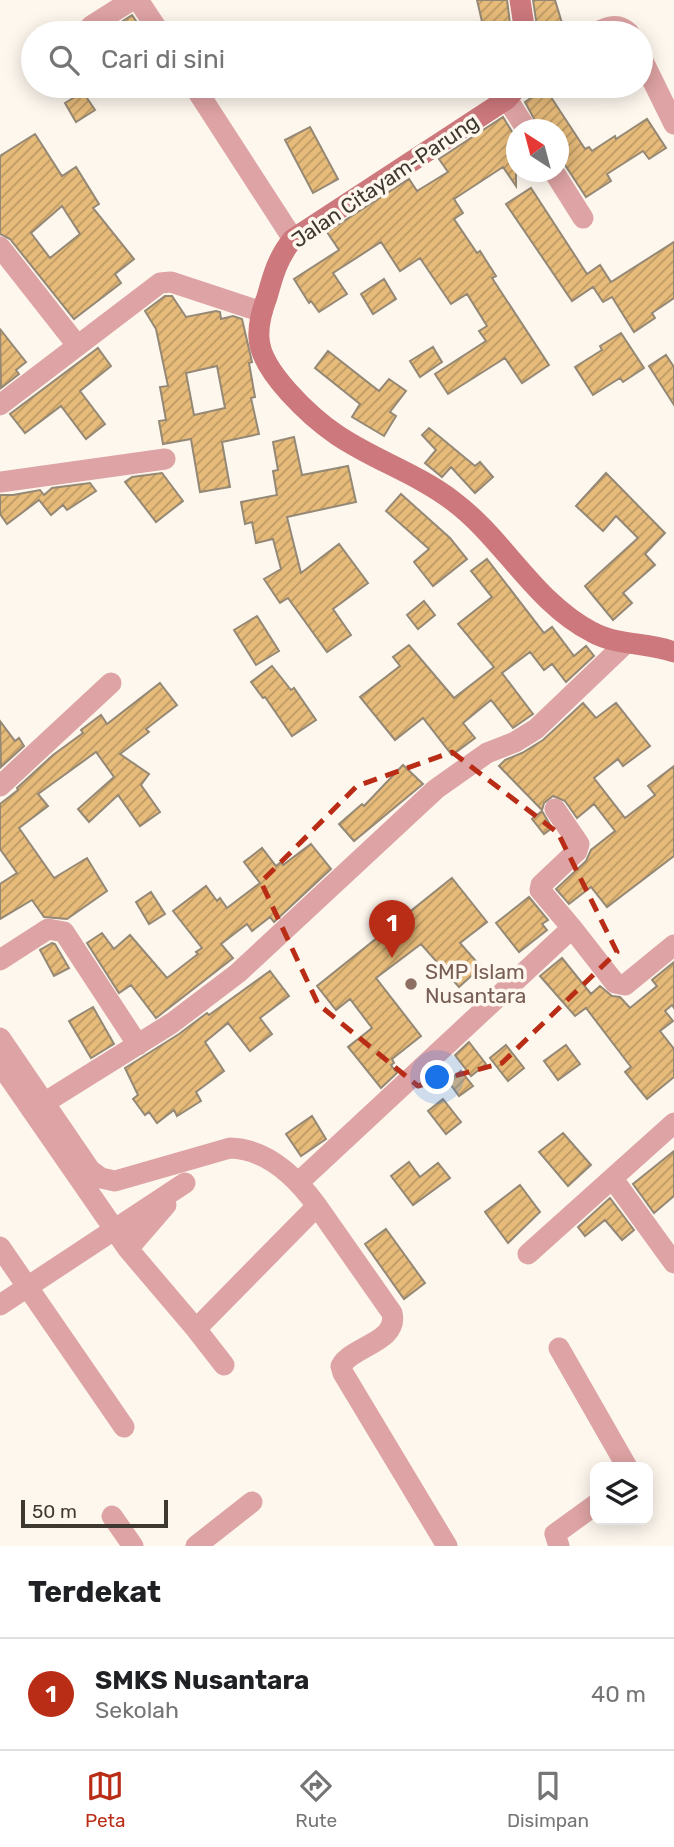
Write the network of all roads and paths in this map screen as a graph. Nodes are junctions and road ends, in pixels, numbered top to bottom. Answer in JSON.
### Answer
{"nodes":[{"id":1,"x":132,"y":0,"type":"edge"},
{"id":2,"x":138,"y":0,"type":"edge"},
{"id":3,"x":520,"y":0,"type":"edge"},
{"id":4,"x":99,"y":21,"type":"edge"},
{"id":5,"x":152,"y":21,"type":"edge"},
{"id":6,"x":524,"y":21,"type":"edge"},
{"id":7,"x":653,"y":81,"type":"edge"},
{"id":8,"x":202,"y":98,"type":"edge"},
{"id":9,"x":504,"y":98,"type":"edge"},
{"id":10,"x":515,"y":98,"type":"edge"},
{"id":11,"x":523,"y":119,"type":"edge"},
{"id":12,"x":674,"y":124,"type":"edge"},
{"id":13,"x":560,"y":182,"type":"edge"},
{"id":14,"x":583,"y":218,"type":"dead end"},
{"id":15,"x":293,"y":239,"type":"junction"},
{"id":16,"x":0,"y":247,"type":"edge"},
{"id":17,"x":262,"y":312,"type":"junction"},
{"id":18,"x":77,"y":345,"type":"junction"},
{"id":19,"x":0,"y":405,"type":"edge"},
{"id":20,"x":165,"y":458,"type":"dead end"},
{"id":21,"x":0,"y":482,"type":"edge"},
{"id":22,"x":626,"y":643,"type":"junction"},
{"id":23,"x":674,"y":652,"type":"edge"},
{"id":24,"x":111,"y":683,"type":"dead end"},
{"id":25,"x":0,"y":786,"type":"edge"},
{"id":26,"x":555,"y":809,"type":"dead end"},
{"id":27,"x":572,"y":928,"type":"junction"},
{"id":28,"x":674,"y":945,"type":"edge"},
{"id":29,"x":0,"y":960,"type":"edge"},
{"id":30,"x":0,"y":1038,"type":"edge"},
{"id":31,"x":138,"y":1045,"type":"junction"},
{"id":32,"x":0,"y":1065,"type":"edge"},
{"id":33,"x":44,"y":1103,"type":"junction"},
{"id":34,"x":674,"y":1123,"type":"edge"},
{"id":35,"x":211,"y":1153,"type":"junction"},
{"id":36,"x":613,"y":1179,"type":"junction"},
{"id":37,"x":299,"y":1182,"type":"junction"},
{"id":38,"x":185,"y":1183,"type":"junction"},
{"id":39,"x":317,"y":1206,"type":"junction"},
{"id":40,"x":115,"y":1229,"type":"junction"},
{"id":41,"x":0,"y":1247,"type":"edge"},
{"id":42,"x":128,"y":1249,"type":"junction"},
{"id":43,"x":528,"y":1254,"type":"dead end"},
{"id":44,"x":674,"y":1263,"type":"edge"},
{"id":45,"x":27,"y":1287,"type":"junction"},
{"id":46,"x":0,"y":1305,"type":"edge"},
{"id":47,"x":196,"y":1329,"type":"junction"},
{"id":48,"x":559,"y":1348,"type":"dead end"},
{"id":49,"x":224,"y":1365,"type":"dead end"},
{"id":50,"x":124,"y":1427,"type":"dead end"},
{"id":51,"x":624,"y":1462,"type":"edge"},
{"id":52,"x":252,"y":1502,"type":"dead end"},
{"id":53,"x":590,"y":1509,"type":"edge"},
{"id":54,"x":112,"y":1516,"type":"dead end"},
{"id":55,"x":134,"y":1546,"type":"edge"},
{"id":56,"x":196,"y":1546,"type":"edge"},
{"id":57,"x":447,"y":1546,"type":"edge"},
{"id":58,"x":559,"y":1546,"type":"edge"}],
"edges":[{"from":1,"to":4,"type":"street"},
{"from":2,"to":5,"type":"street"},
{"from":3,"to":6,"type":"street"},
{"from":7,"to":12,"type":"street"},
{"from":8,"to":15,"type":"street"},
{"from":9,"to":15,"type":"street","name":"Jalan Citayam-Parung"},
{"from":10,"to":11,"type":"street"},
{"from":13,"to":14,"type":"street"},
{"from":15,"to":17,"type":"street","name":"Jalan Citayam-Parung"},
{"from":16,"to":18,"type":"street"},
{"from":17,"to":18,"type":"street"},
{"from":17,"to":22,"type":"street","name":"Jalan Citayam-Parung"},
{"from":18,"to":19,"type":"street"},
{"from":20,"to":21,"type":"street"},
{"from":22,"to":23,"type":"street","name":"Jalan Citayam-Parung"},
{"from":22,"to":31,"type":"street"},
{"from":24,"to":25,"type":"street"},
{"from":26,"to":27,"type":"street"},
{"from":27,"to":28,"type":"street"},
{"from":27,"to":37,"type":"street"},
{"from":29,"to":31,"type":"street"},
{"from":30,"to":33,"type":"street"},
{"from":31,"to":33,"type":"street"},
{"from":32,"to":40,"type":"street"},
{"from":33,"to":35,"type":"street"},
{"from":34,"to":36,"type":"street"},
{"from":35,"to":37,"type":"street"},
{"from":35,"to":38,"type":"street"},
{"from":36,"to":43,"type":"street"},
{"from":36,"to":44,"type":"street"},
{"from":37,"to":39,"type":"street"},
{"from":38,"to":40,"type":"street"},
{"from":38,"to":42,"type":"street"},
{"from":39,"to":47,"type":"street"},
{"from":39,"to":57,"type":"street"},
{"from":40,"to":42,"type":"street"},
{"from":40,"to":45,"type":"street"},
{"from":41,"to":45,"type":"street"},
{"from":42,"to":47,"type":"street"},
{"from":45,"to":46,"type":"street"},
{"from":45,"to":50,"type":"street"},
{"from":47,"to":49,"type":"street"},
{"from":48,"to":51,"type":"street"},
{"from":52,"to":56,"type":"street"},
{"from":53,"to":58,"type":"street"},
{"from":54,"to":55,"type":"street"}]}
